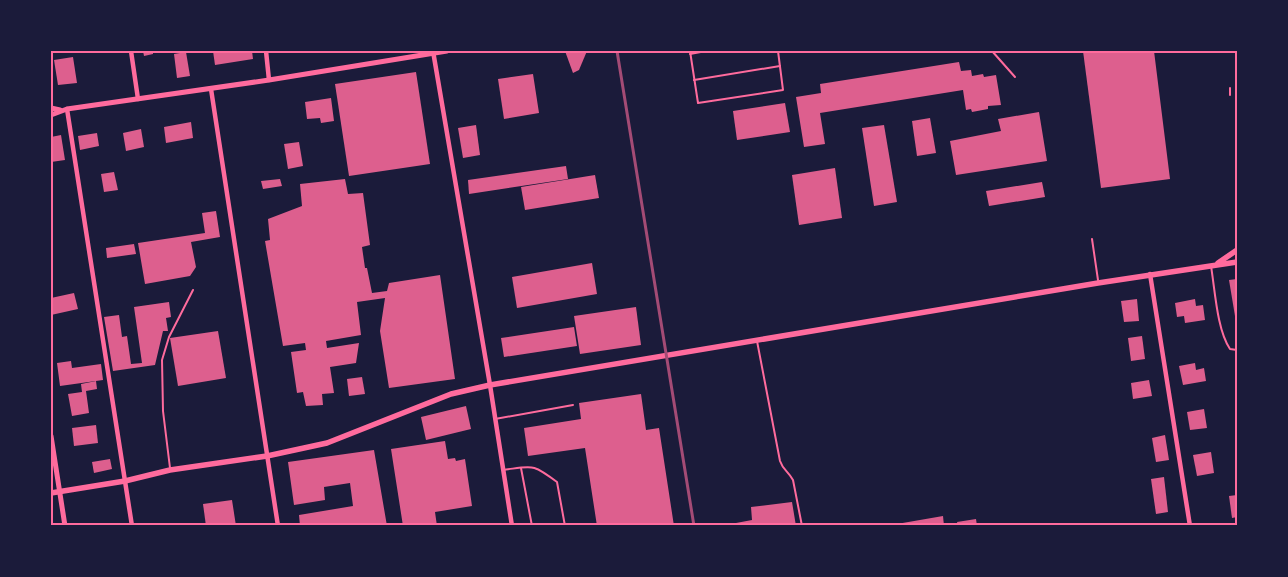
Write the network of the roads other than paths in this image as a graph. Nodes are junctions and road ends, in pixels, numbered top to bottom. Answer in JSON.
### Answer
{"nodes":[{"id":1,"x":131,"y":51,"type":"edge"},
{"id":2,"x":266,"y":51,"type":"edge"},
{"id":3,"x":447,"y":51,"type":"edge"},
{"id":4,"x":706,"y":51,"type":"edge"},
{"id":5,"x":778,"y":51,"type":"edge"},
{"id":6,"x":992,"y":51,"type":"edge"},
{"id":7,"x":433,"y":52,"type":"edge"},
{"id":8,"x":690,"y":53,"type":"edge"},
{"id":9,"x":780,"y":66,"type":"junction"},
{"id":10,"x":1015,"y":76,"type":"dead end"},
{"id":11,"x":270,"y":80,"type":"junction"},
{"id":12,"x":694,"y":80,"type":"junction"},
{"id":13,"x":210,"y":88,"type":"junction"},
{"id":14,"x":138,"y":99,"type":"junction"},
{"id":15,"x":51,"y":108,"type":"edge"},
{"id":16,"x":67,"y":108,"type":"junction"},
{"id":17,"x":60,"y":110,"type":"junction"},
{"id":18,"x":51,"y":115,"type":"edge"},
{"id":19,"x":1092,"y":239,"type":"dead end"},
{"id":20,"x":1237,"y":250,"type":"edge"},
{"id":21,"x":1237,"y":262,"type":"edge"},
{"id":22,"x":1213,"y":265,"type":"junction"},
{"id":23,"x":1150,"y":274,"type":"junction"},
{"id":24,"x":1098,"y":283,"type":"junction"},
{"id":25,"x":193,"y":290,"type":"dead end"},
{"id":26,"x":757,"y":339,"type":"junction"},
{"id":27,"x":1237,"y":350,"type":"edge"},
{"id":28,"x":490,"y":385,"type":"junction"},
{"id":29,"x":573,"y":405,"type":"dead end"},
{"id":30,"x":495,"y":419,"type":"junction"},
{"id":31,"x":51,"y":436,"type":"edge"},
{"id":32,"x":267,"y":456,"type":"junction"},
{"id":33,"x":521,"y":468,"type":"junction"},
{"id":34,"x":170,"y":470,"type":"junction"},
{"id":35,"x":503,"y":470,"type":"junction"},
{"id":36,"x":124,"y":481,"type":"junction"},
{"id":37,"x":60,"y":491,"type":"junction"},
{"id":38,"x":51,"y":493,"type":"edge"},
{"id":39,"x":66,"y":526,"type":"edge"},
{"id":40,"x":132,"y":526,"type":"edge"},
{"id":41,"x":278,"y":526,"type":"edge"},
{"id":42,"x":512,"y":526,"type":"edge"},
{"id":43,"x":532,"y":526,"type":"edge"},
{"id":44,"x":565,"y":526,"type":"edge"},
{"id":45,"x":802,"y":526,"type":"edge"},
{"id":46,"x":1190,"y":526,"type":"edge"}],
"edges":[{"from":1,"to":14,"type":"street"},
{"from":2,"to":11,"type":"street"},
{"from":3,"to":7,"type":"street"},
{"from":4,"to":8,"type":"lane"},
{"from":5,"to":9,"type":"lane"},
{"from":6,"to":10,"type":"lane"},
{"from":7,"to":11,"type":"street"},
{"from":7,"to":28,"type":"street"},
{"from":8,"to":12,"type":"lane"},
{"from":9,"to":12,"type":"lane"},
{"from":9,"to":12,"type":"lane"},
{"from":11,"to":13,"type":"street"},
{"from":13,"to":14,"type":"street"},
{"from":13,"to":32,"type":"street"},
{"from":14,"to":16,"type":"street"},
{"from":15,"to":17,"type":"street"},
{"from":16,"to":17,"type":"street"},
{"from":16,"to":36,"type":"street"},
{"from":17,"to":18,"type":"street"},
{"from":19,"to":24,"type":"lane"},
{"from":20,"to":22,"type":"main road"},
{"from":21,"to":22,"type":"main road"},
{"from":22,"to":23,"type":"main road"},
{"from":22,"to":27,"type":"lane"},
{"from":23,"to":24,"type":"main road"},
{"from":23,"to":46,"type":"street"},
{"from":24,"to":26,"type":"main road"},
{"from":25,"to":34,"type":"lane"},
{"from":26,"to":28,"type":"main road"},
{"from":26,"to":45,"type":"lane"},
{"from":28,"to":30,"type":"street"},
{"from":28,"to":32,"type":"main road"},
{"from":29,"to":30,"type":"lane"},
{"from":30,"to":35,"type":"street"},
{"from":31,"to":37,"type":"street"},
{"from":32,"to":34,"type":"main road"},
{"from":32,"to":41,"type":"street"},
{"from":33,"to":35,"type":"lane"},
{"from":33,"to":43,"type":"lane"},
{"from":33,"to":44,"type":"lane"},
{"from":34,"to":36,"type":"main road"},
{"from":35,"to":42,"type":"street"},
{"from":36,"to":37,"type":"main road"},
{"from":36,"to":40,"type":"street"},
{"from":37,"to":38,"type":"main road"},
{"from":37,"to":39,"type":"street"}]}
